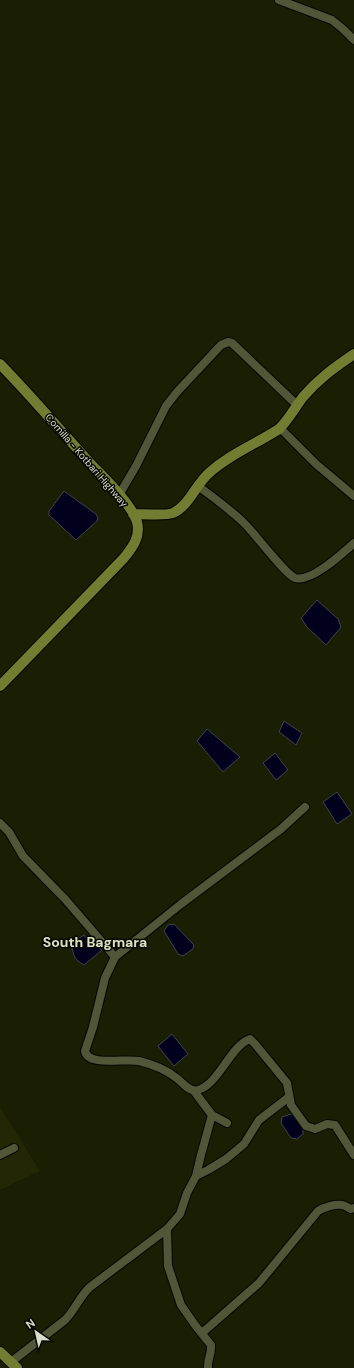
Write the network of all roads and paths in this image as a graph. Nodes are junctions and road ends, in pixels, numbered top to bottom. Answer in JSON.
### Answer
{"nodes":[{"id":1,"x":279,"y":0,"type":"edge"},
{"id":2,"x":354,"y":40,"type":"edge"},
{"id":3,"x":354,"y":354,"type":"edge"},
{"id":4,"x":0,"y":364,"type":"edge"},
{"id":5,"x":297,"y":405,"type":"junction"},
{"id":6,"x":280,"y":428,"type":"junction"},
{"id":7,"x":198,"y":486,"type":"junction"},
{"id":8,"x":119,"y":494,"type":"junction"},
{"id":9,"x":354,"y":496,"type":"edge"},
{"id":10,"x":133,"y":514,"type":"junction"},
{"id":11,"x":354,"y":543,"type":"edge"},
{"id":12,"x":0,"y":686,"type":"edge"},
{"id":13,"x":305,"y":807,"type":"dead end"},
{"id":14,"x":0,"y":823,"type":"edge"},
{"id":15,"x":115,"y":957,"type":"junction"},
{"id":16,"x":194,"y":1091,"type":"junction"},
{"id":17,"x":289,"y":1097,"type":"junction"},
{"id":18,"x":212,"y":1114,"type":"junction"},
{"id":19,"x":227,"y":1123,"type":"dead end"},
{"id":20,"x":14,"y":1148,"type":"dead end"},
{"id":21,"x":0,"y":1155,"type":"edge"},
{"id":22,"x":354,"y":1155,"type":"edge"},
{"id":23,"x":196,"y":1176,"type":"junction"},
{"id":24,"x":354,"y":1208,"type":"edge"},
{"id":25,"x":167,"y":1229,"type":"junction"},
{"id":26,"x":202,"y":1333,"type":"junction"},
{"id":27,"x":0,"y":1352,"type":"edge"},
{"id":28,"x":14,"y":1365,"type":"edge"},
{"id":29,"x":208,"y":1368,"type":"edge"}],
"edges":[{"from":1,"to":2,"type":"street"},
{"from":3,"to":5,"type":"main road"},
{"from":4,"to":8,"type":"main road","name":"Comilla - Kotbari Highway"},
{"from":5,"to":6,"type":"main road"},
{"from":5,"to":8,"type":"street"},
{"from":6,"to":7,"type":"main road"},
{"from":6,"to":9,"type":"street"},
{"from":7,"to":10,"type":"main road"},
{"from":7,"to":11,"type":"street"},
{"from":8,"to":10,"type":"main road","name":"Comilla - Kotbari Highway"},
{"from":10,"to":12,"type":"main road","name":"Comilla - Kotbari Highway"},
{"from":13,"to":15,"type":"street"},
{"from":14,"to":15,"type":"street"},
{"from":15,"to":16,"type":"street"},
{"from":16,"to":17,"type":"street"},
{"from":16,"to":18,"type":"street"},
{"from":17,"to":22,"type":"street"},
{"from":17,"to":23,"type":"street"},
{"from":18,"to":19,"type":"street"},
{"from":18,"to":23,"type":"street"},
{"from":20,"to":21,"type":"street"},
{"from":23,"to":25,"type":"street"},
{"from":24,"to":26,"type":"street"},
{"from":25,"to":26,"type":"street"},
{"from":25,"to":28,"type":"street"},
{"from":26,"to":29,"type":"street"},
{"from":27,"to":28,"type":"main road"}]}
